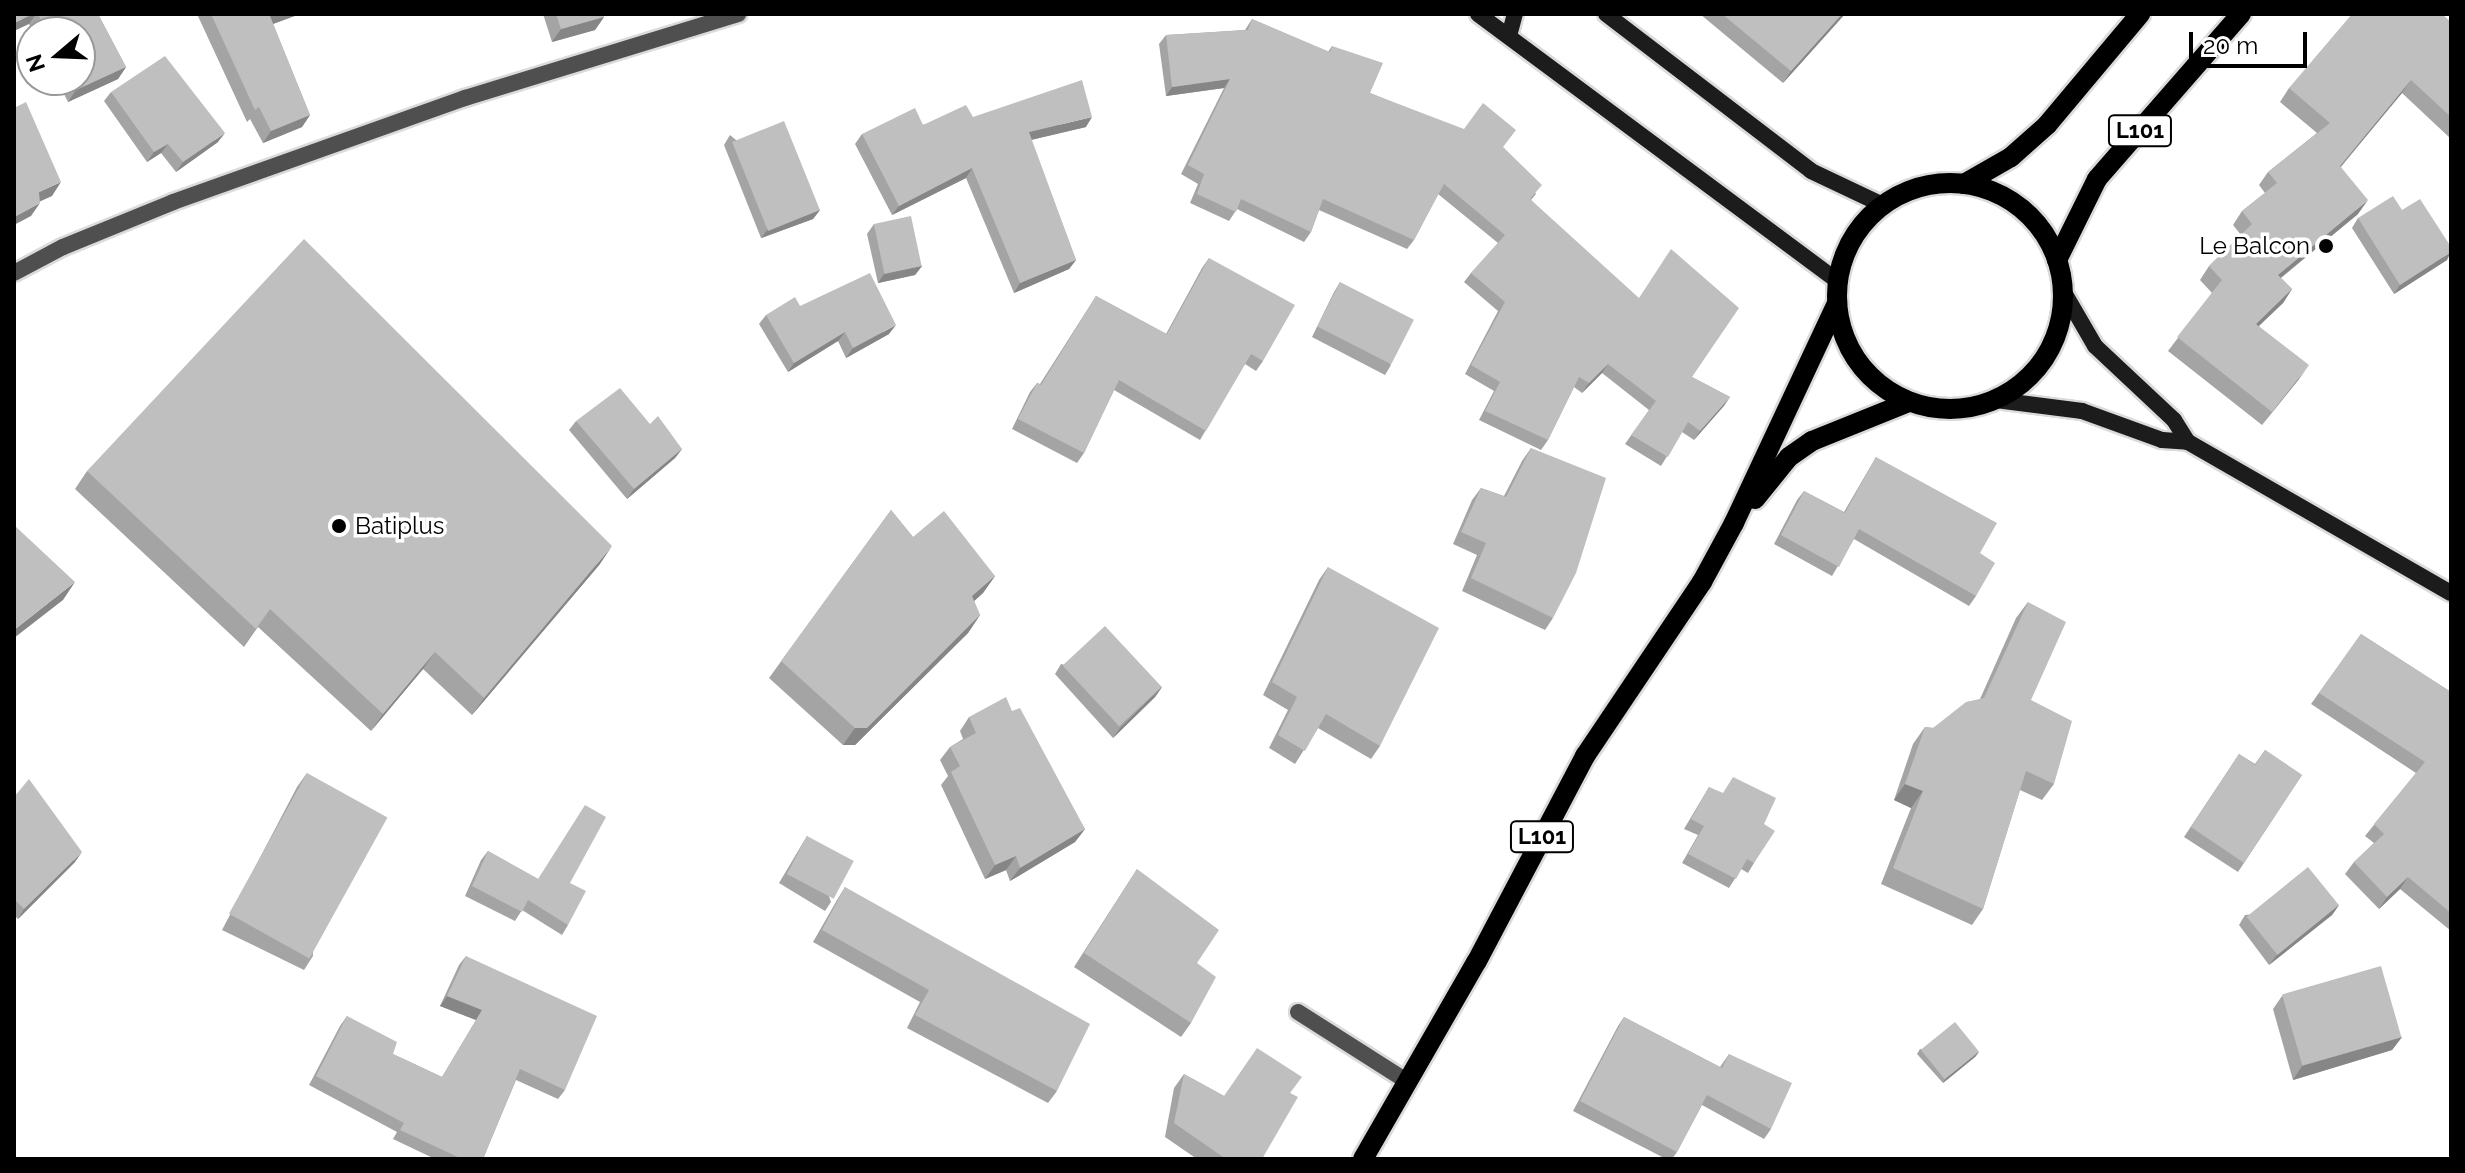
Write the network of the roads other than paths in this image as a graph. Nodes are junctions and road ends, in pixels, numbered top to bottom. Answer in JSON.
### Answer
{"nodes":[{"id":1,"x":738,"y":14,"type":"edge"},
{"id":2,"x":1478,"y":14,"type":"edge"},
{"id":3,"x":1515,"y":14,"type":"edge"},
{"id":4,"x":1606,"y":14,"type":"edge"},
{"id":5,"x":2140,"y":14,"type":"edge"},
{"id":6,"x":2241,"y":14,"type":"edge"},
{"id":7,"x":1509,"y":36,"type":"junction"},
{"id":8,"x":1964,"y":184,"type":"junction"},
{"id":9,"x":1883,"y":205,"type":"junction"},
{"id":10,"x":2057,"y":260,"type":"junction"},
{"id":11,"x":14,"y":273,"type":"edge"},
{"id":12,"x":1838,"y":281,"type":"junction"},
{"id":13,"x":2062,"y":289,"type":"junction"},
{"id":14,"x":1837,"y":303,"type":"junction"},
{"id":15,"x":1996,"y":400,"type":"junction"},
{"id":16,"x":1909,"y":402,"type":"junction"},
{"id":17,"x":2188,"y":442,"type":"junction"},
{"id":18,"x":1734,"y":523,"type":"junction"},
{"id":19,"x":2451,"y":593,"type":"edge"},
{"id":20,"x":1298,"y":1012,"type":"dead end"},
{"id":21,"x":1408,"y":1082,"type":"junction"},
{"id":22,"x":1363,"y":1159,"type":"edge"}],
"edges":[{"from":1,"to":11,"type":"street"},
{"from":2,"to":7,"type":"main road"},
{"from":3,"to":7,"type":"main road"},
{"from":4,"to":9,"type":"main road"},
{"from":5,"to":8,"type":"main road"},
{"from":6,"to":10,"type":"main road","number":"L101"},
{"from":7,"to":12,"type":"main road"},
{"from":8,"to":9,"type":"main road"},
{"from":8,"to":10,"type":"main road"},
{"from":9,"to":12,"type":"main road"},
{"from":10,"to":13,"type":"main road"},
{"from":12,"to":14,"type":"main road"},
{"from":13,"to":15,"type":"main road"},
{"from":13,"to":17,"type":"main road"},
{"from":14,"to":16,"type":"main road"},
{"from":14,"to":18,"type":"main road","number":"L101"},
{"from":15,"to":16,"type":"main road"},
{"from":15,"to":17,"type":"main road"},
{"from":16,"to":18,"type":"main road","number":"L101"},
{"from":17,"to":19,"type":"main road"},
{"from":18,"to":21,"type":"main road","number":"L101"},
{"from":20,"to":21,"type":"street"},
{"from":21,"to":22,"type":"main road","number":"L101"}]}
